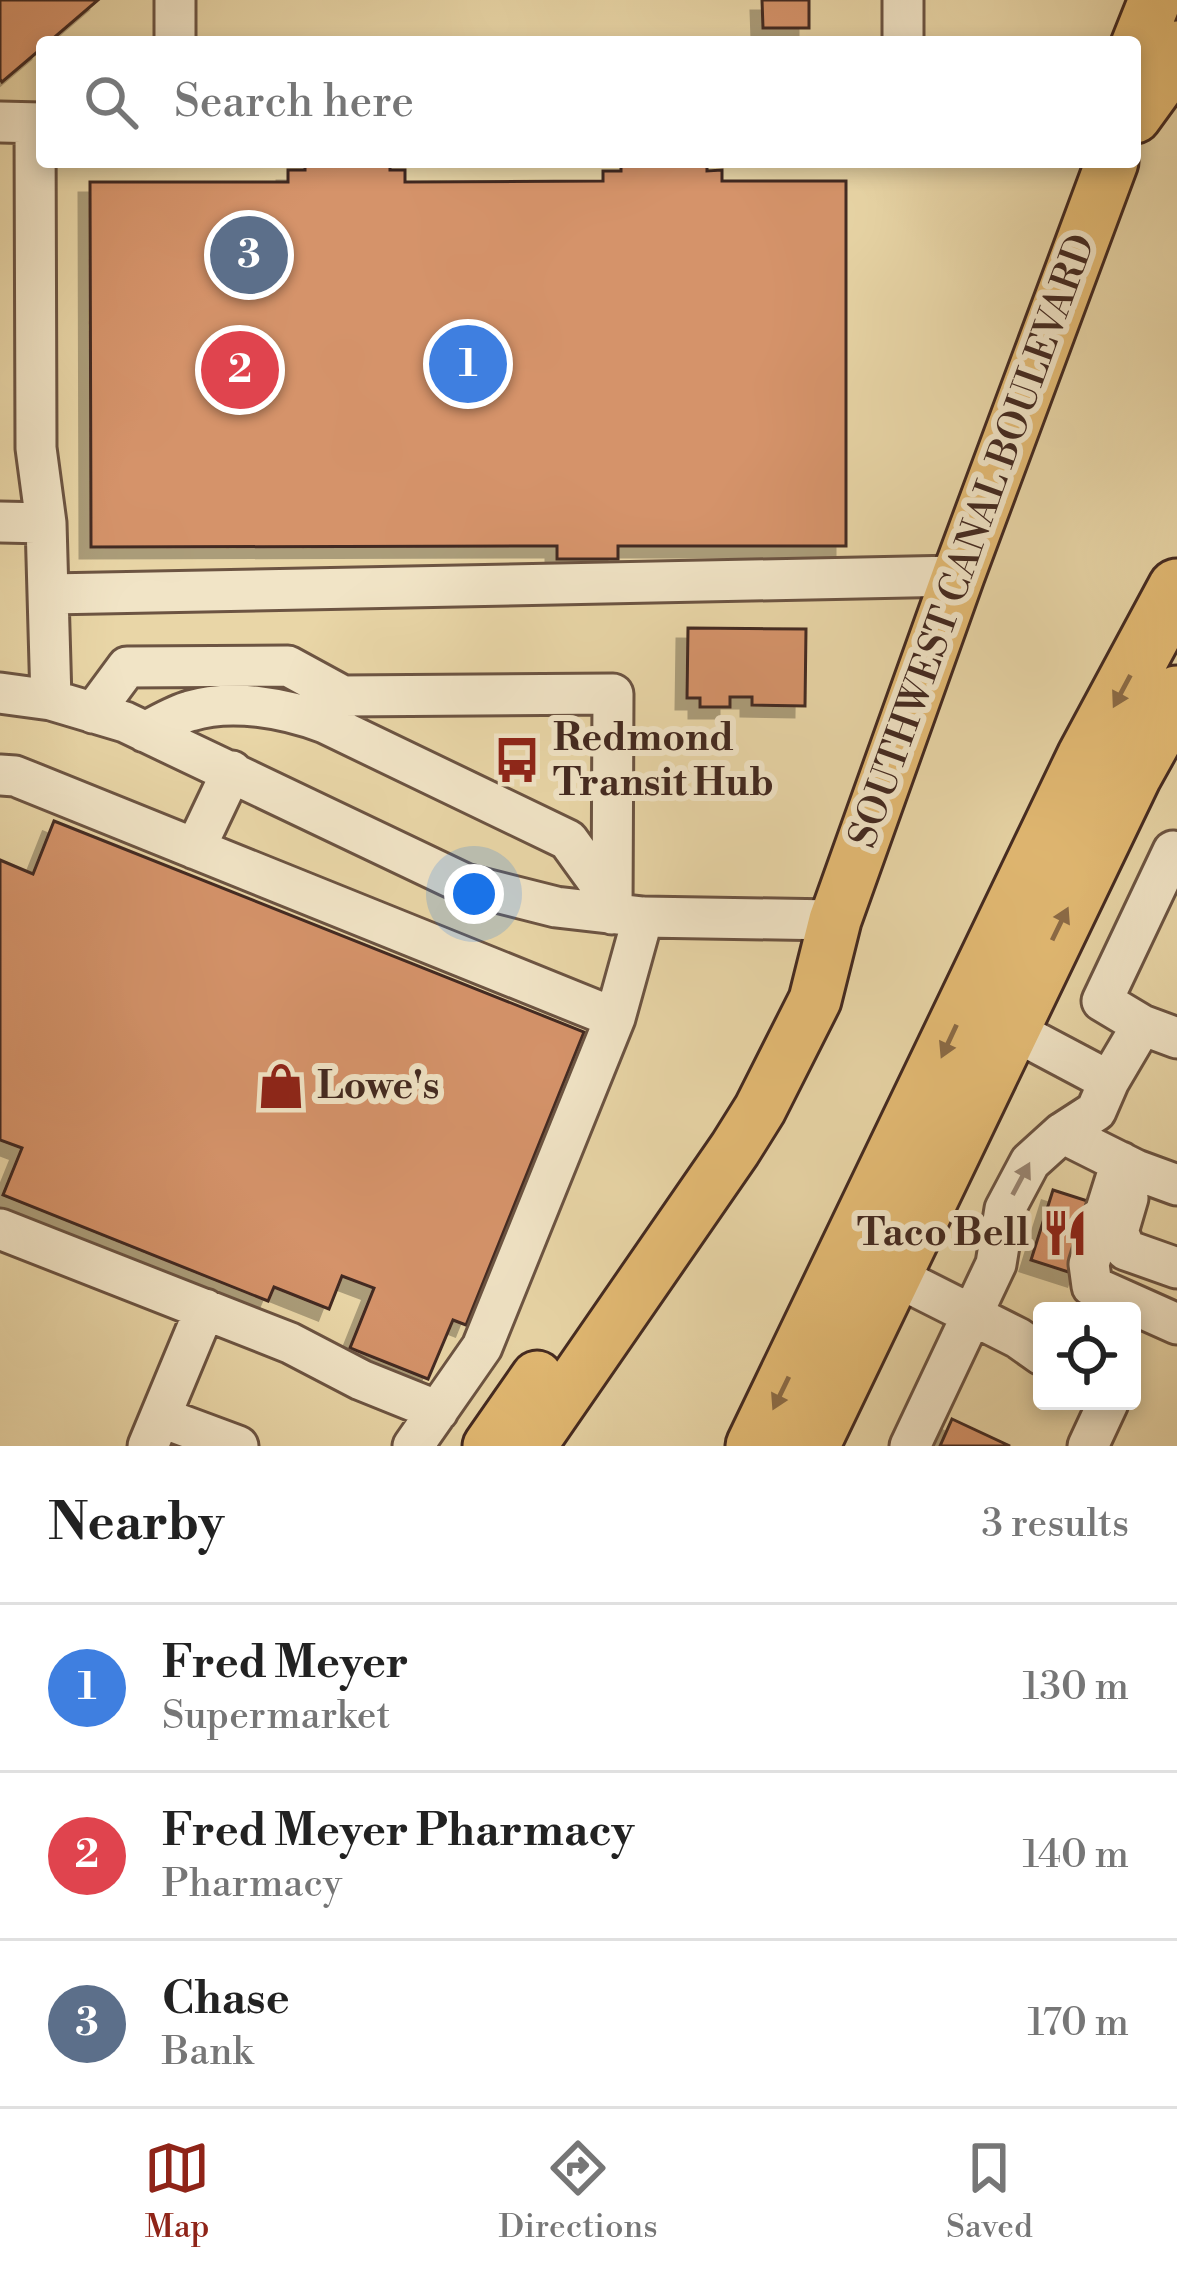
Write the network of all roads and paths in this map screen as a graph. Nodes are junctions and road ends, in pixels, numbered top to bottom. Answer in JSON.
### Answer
{"nodes":[{"id":1,"x":175,"y":0,"type":"edge"},
{"id":2,"x":903,"y":0,"type":"edge"},
{"id":3,"x":1155,"y":0,"type":"edge"},
{"id":4,"x":175,"y":36,"type":"edge"},
{"id":5,"x":902,"y":36,"type":"edge"},
{"id":6,"x":1141,"y":36,"type":"edge"},
{"id":7,"x":1177,"y":47,"type":"edge"},
{"id":8,"x":1141,"y":109,"type":"edge"},
{"id":9,"x":26,"y":122,"type":"edge"},
{"id":10,"x":1110,"y":168,"type":"edge"},
{"id":11,"x":18,"y":216,"type":"edge"},
{"id":12,"x":0,"y":522,"type":"edge"},
{"id":13,"x":46,"y":523,"type":"junction"},
{"id":14,"x":958,"y":576,"type":"junction"},
{"id":15,"x":1177,"y":588,"type":"edge"},
{"id":16,"x":50,"y":594,"type":"junction"},
{"id":17,"x":0,"y":693,"type":"edge"},
{"id":18,"x":1177,"y":695,"type":"edge"},
{"id":19,"x":50,"y":700,"type":"junction"},
{"id":20,"x":93,"y":713,"type":"junction"},
{"id":21,"x":145,"y":732,"type":"junction"},
{"id":22,"x":232,"y":771,"type":"junction"},
{"id":23,"x":0,"y":775,"type":"edge"},
{"id":24,"x":194,"y":849,"type":"junction"},
{"id":25,"x":1173,"y":851,"type":"dead end"},
{"id":26,"x":622,"y":911,"type":"junction"},
{"id":27,"x":835,"y":920,"type":"junction"},
{"id":28,"x":615,"y":1018,"type":"junction"},
{"id":29,"x":1010,"y":1028,"type":"junction"},
{"id":30,"x":1160,"y":1031,"type":"edge"},
{"id":31,"x":1109,"y":1081,"type":"junction"},
{"id":32,"x":1062,"y":1133,"type":"junction"},
{"id":33,"x":1129,"y":1166,"type":"junction"},
{"id":34,"x":1177,"y":1185,"type":"edge"},
{"id":35,"x":873,"y":1202,"type":"junction"},
{"id":36,"x":0,"y":1229,"type":"edge"},
{"id":37,"x":1177,"y":1268,"type":"edge"},
{"id":38,"x":893,"y":1275,"type":"junction"},
{"id":39,"x":205,"y":1309,"type":"junction"},
{"id":40,"x":973,"y":1316,"type":"junction"},
{"id":41,"x":1177,"y":1324,"type":"edge"},
{"id":42,"x":1033,"y":1349,"type":"edge"},
{"id":43,"x":1105,"y":1410,"type":"edge"},
{"id":44,"x":438,"y":1411,"type":"junction"},
{"id":45,"x":154,"y":1431,"type":"edge"},
{"id":46,"x":238,"y":1446,"type":"edge"},
{"id":47,"x":413,"y":1446,"type":"edge"},
{"id":48,"x":489,"y":1446,"type":"edge"},
{"id":49,"x":530,"y":1446,"type":"edge"},
{"id":50,"x":755,"y":1446,"type":"edge"},
{"id":51,"x":810,"y":1446,"type":"edge"},
{"id":52,"x":910,"y":1446,"type":"edge"},
{"id":53,"x":1088,"y":1446,"type":"edge"}],
"edges":[{"from":1,"to":4,"type":"street"},
{"from":2,"to":5,"type":"street"},
{"from":3,"to":6,"type":"main road"},
{"from":7,"to":8,"type":"main road"},
{"from":9,"to":11,"type":"street"},
{"from":10,"to":14,"type":"main road","name":"SOUTHWEST CANAL BOULEVARD"},
{"from":11,"to":13,"type":"street"},
{"from":12,"to":13,"type":"street"},
{"from":13,"to":16,"type":"street"},
{"from":14,"to":16,"type":"street"},
{"from":14,"to":27,"type":"main road","name":"SOUTHWEST CANAL BOULEVARD"},
{"from":15,"to":35,"type":"highway","one_way":true},
{"from":16,"to":19,"type":"street"},
{"from":17,"to":19,"type":"street"},
{"from":29,"to":18,"type":"highway","one_way":true},
{"from":19,"to":20,"type":"street"},
{"from":20,"to":21,"type":"street"},
{"from":20,"to":26,"type":"street"},
{"from":21,"to":22,"type":"street"},
{"from":21,"to":26,"type":"street"},
{"from":22,"to":24,"type":"street"},
{"from":22,"to":26,"type":"street"},
{"from":23,"to":24,"type":"street"},
{"from":24,"to":28,"type":"street"},
{"from":25,"to":30,"type":"street"},
{"from":26,"to":27,"type":"street"},
{"from":26,"to":28,"type":"street"},
{"from":27,"to":48,"type":"main road","name":"SOUTHWEST CANAL BOULEVARD"},
{"from":27,"to":49,"type":"main road","name":"SOUTHWEST CANAL BOULEVARD"},
{"from":28,"to":44,"type":"street"},
{"from":29,"to":31,"type":"street"},
{"from":29,"to":38,"type":"highway"},
{"from":30,"to":31,"type":"street"},
{"from":31,"to":32,"type":"street"},
{"from":32,"to":33,"type":"street"},
{"from":40,"to":32,"type":"street","one_way":true},
{"from":33,"to":34,"type":"street"},
{"from":33,"to":37,"type":"street"},
{"from":33,"to":41,"type":"street"},
{"from":35,"to":38,"type":"highway"},
{"from":35,"to":50,"type":"highway","one_way":true},
{"from":36,"to":39,"type":"street"},
{"from":38,"to":40,"type":"street"},
{"from":38,"to":51,"type":"highway"},
{"from":39,"to":44,"type":"street"},
{"from":39,"to":45,"type":"street"},
{"from":40,"to":42,"type":"street"},
{"from":40,"to":52,"type":"street"},
{"from":43,"to":53,"type":"street"},
{"from":44,"to":47,"type":"street"},
{"from":45,"to":46,"type":"street"}]}
